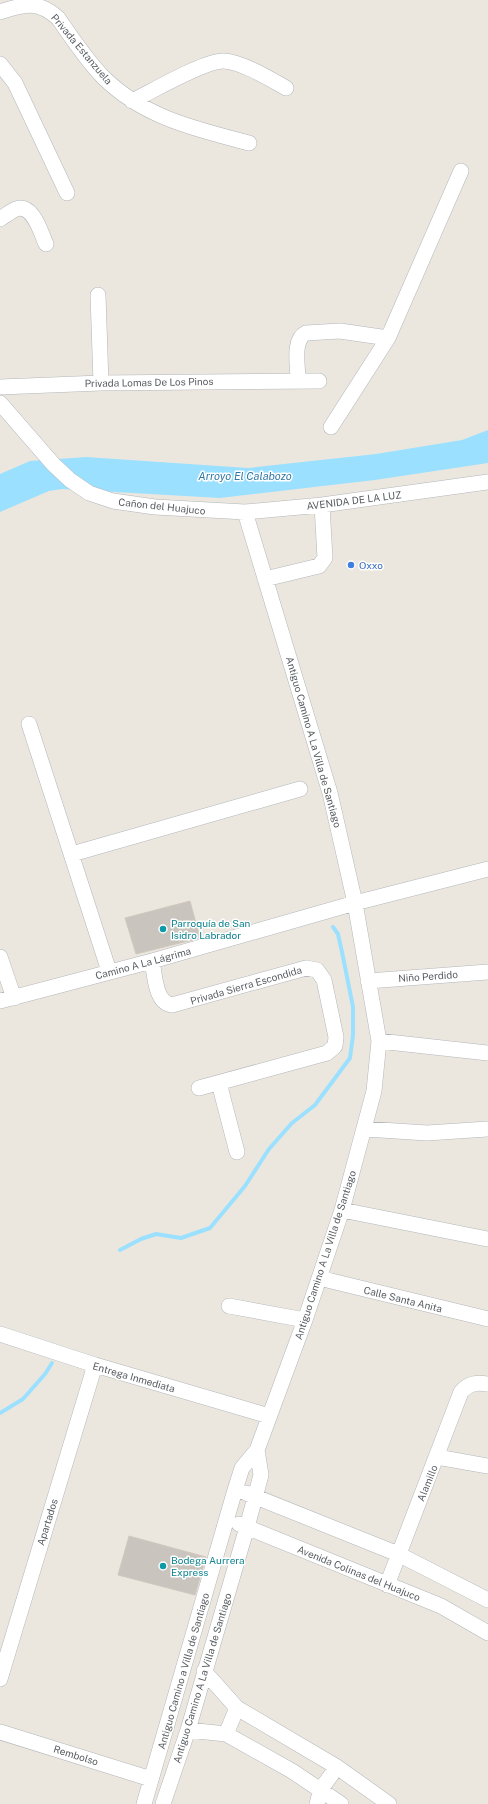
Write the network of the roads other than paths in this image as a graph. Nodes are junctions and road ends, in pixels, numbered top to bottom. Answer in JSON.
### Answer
{"nodes":[{"id":1,"x":0,"y":12,"type":"edge"},
{"id":2,"x":0,"y":64,"type":"edge"},
{"id":3,"x":286,"y":88,"type":"dead end"},
{"id":4,"x":132,"y":101,"type":"junction"},
{"id":5,"x":250,"y":143,"type":"dead end"},
{"id":6,"x":461,"y":171,"type":"dead end"},
{"id":7,"x":67,"y":193,"type":"dead end"},
{"id":8,"x":0,"y":219,"type":"edge"},
{"id":9,"x":46,"y":244,"type":"dead end"},
{"id":10,"x":98,"y":295,"type":"dead end"},
{"id":11,"x":388,"y":338,"type":"junction"},
{"id":12,"x":298,"y":380,"type":"junction"},
{"id":13,"x":319,"y":381,"type":"dead end"},
{"id":14,"x":101,"y":382,"type":"junction"},
{"id":15,"x":0,"y":387,"type":"edge"},
{"id":16,"x":2,"y":406,"type":"edge"},
{"id":17,"x":331,"y":427,"type":"dead end"},
{"id":18,"x":488,"y":482,"type":"edge"},
{"id":19,"x":322,"y":505,"type":"junction"},
{"id":20,"x":219,"y":512,"type":"joint"},
{"id":21,"x":245,"y":512,"type":"junction"},
{"id":22,"x":265,"y":579,"type":"junction"},
{"id":23,"x":29,"y":724,"type":"dead end"},
{"id":24,"x":300,"y":789,"type":"dead end"},
{"id":25,"x":72,"y":854,"type":"junction"},
{"id":26,"x":488,"y":869,"type":"edge"},
{"id":27,"x":355,"y":903,"type":"junction"},
{"id":28,"x":0,"y":957,"type":"edge"},
{"id":29,"x":152,"y":961,"type":"junction"},
{"id":30,"x":109,"y":971,"type":"junction"},
{"id":31,"x":488,"y":972,"type":"edge"},
{"id":32,"x":368,"y":981,"type":"junction"},
{"id":33,"x":7,"y":999,"type":"edge"},
{"id":34,"x":379,"y":1041,"type":"junction"},
{"id":35,"x":488,"y":1053,"type":"edge"},
{"id":36,"x":220,"y":1083,"type":"junction"},
{"id":37,"x":199,"y":1088,"type":"dead end"},
{"id":38,"x":364,"y":1129,"type":"junction"},
{"id":39,"x":488,"y":1129,"type":"edge"},
{"id":40,"x":237,"y":1152,"type":"dead end"},
{"id":41,"x":342,"y":1210,"type":"junction"},
{"id":42,"x":487,"y":1239,"type":"dead end"},
{"id":43,"x":318,"y":1278,"type":"junction"},
{"id":44,"x":229,"y":1306,"type":"dead end"},
{"id":45,"x":488,"y":1319,"type":"edge"},
{"id":46,"x":305,"y":1320,"type":"junction"},
{"id":47,"x":0,"y":1334,"type":"edge"},
{"id":48,"x":95,"y":1365,"type":"junction"},
{"id":49,"x":488,"y":1384,"type":"edge"},
{"id":50,"x":269,"y":1416,"type":"junction"},
{"id":51,"x":257,"y":1450,"type":"junction"},
{"id":52,"x":437,"y":1457,"type":"junction"},
{"id":53,"x":488,"y":1466,"type":"edge"},
{"id":54,"x":235,"y":1490,"type":"junction"},
{"id":55,"x":255,"y":1496,"type":"junction"},
{"id":56,"x":226,"y":1520,"type":"junction"},
{"id":57,"x":247,"y":1527,"type":"junction"},
{"id":58,"x":398,"y":1554,"type":"junction"},
{"id":59,"x":387,"y":1585,"type":"junction"},
{"id":60,"x":488,"y":1600,"type":"edge"},
{"id":61,"x":488,"y":1633,"type":"edge"},
{"id":62,"x":204,"y":1672,"type":"junction"},
{"id":63,"x":0,"y":1679,"type":"edge"},
{"id":64,"x":237,"y":1708,"type":"junction"},
{"id":65,"x":188,"y":1730,"type":"junction"},
{"id":66,"x":0,"y":1732,"type":"edge"},
{"id":67,"x":226,"y":1734,"type":"junction"},
{"id":68,"x":337,"y":1767,"type":"junction"},
{"id":69,"x":151,"y":1779,"type":"junction"},
{"id":70,"x":321,"y":1789,"type":"junction"},
{"id":71,"x":144,"y":1804,"type":"edge"},
{"id":72,"x":163,"y":1804,"type":"edge"},
{"id":73,"x":317,"y":1804,"type":"edge"},
{"id":74,"x":341,"y":1804,"type":"edge"},
{"id":75,"x":389,"y":1804,"type":"edge"}],
"edges":[{"from":1,"to":4,"type":"street","name":"Privada Estanzuela"},
{"from":2,"to":7,"type":"street"},
{"from":3,"to":4,"type":"street"},
{"from":4,"to":5,"type":"street","name":"Privada Estanzuela"},
{"from":6,"to":11,"type":"street"},
{"from":8,"to":9,"type":"street"},
{"from":10,"to":14,"type":"street"},
{"from":11,"to":12,"type":"street"},
{"from":11,"to":17,"type":"street"},
{"from":12,"to":13,"type":"street","name":"Privada Lomas De Los Pinos"},
{"from":12,"to":14,"type":"street","name":"Privada Lomas De Los Pinos"},
{"from":14,"to":15,"type":"street","name":"Privada Lomas De Los Pinos"},
{"from":16,"to":20,"type":"street","name":"Cañon del Huajuco"},
{"from":18,"to":19,"type":"street","name":"AVENIDA DE LA LUZ"},
{"from":19,"to":21,"type":"street","name":"AVENIDA DE LA LUZ"},
{"from":19,"to":22,"type":"street"},
{"from":20,"to":21,"type":"street","name":"AVENIDA DE LA LUZ"},
{"from":21,"to":22,"type":"street","name":"Antiguo Camino A La Villa de Santiago"},
{"from":22,"to":27,"type":"street","name":"Antiguo Camino A La Villa de Santiago"},
{"from":23,"to":25,"type":"street"},
{"from":24,"to":25,"type":"street"},
{"from":25,"to":30,"type":"street"},
{"from":26,"to":27,"type":"street","name":"Camino A La Lágrima"},
{"from":27,"to":29,"type":"street","name":"Camino A La Lágrima"},
{"from":27,"to":32,"type":"street","name":"Antiguo Camino A La Villa de Santiago"},
{"from":28,"to":33,"type":"street"},
{"from":29,"to":30,"type":"street","name":"Camino A La Lágrima"},
{"from":29,"to":36,"type":"street","name":"Privada Sierra Escondida"},
{"from":30,"to":33,"type":"street","name":"Camino A La Lágrima"},
{"from":31,"to":32,"type":"street","name":"Niño Perdido"},
{"from":32,"to":34,"type":"street","name":"Antiguo Camino A La Villa de Santiago"},
{"from":34,"to":35,"type":"street"},
{"from":34,"to":38,"type":"street","name":"Antiguo Camino A La Villa de Santiago"},
{"from":36,"to":37,"type":"street","name":"Privada Sierra Escondida"},
{"from":36,"to":40,"type":"street"},
{"from":38,"to":39,"type":"street"},
{"from":38,"to":41,"type":"street","name":"Antiguo Camino A La Villa de Santiago"},
{"from":41,"to":42,"type":"street"},
{"from":41,"to":43,"type":"street","name":"Antiguo Camino A La Villa de Santiago"},
{"from":43,"to":45,"type":"street","name":"Calle Santa Anita"},
{"from":43,"to":46,"type":"street","name":"Antiguo Camino A La Villa de Santiago"},
{"from":44,"to":46,"type":"street"},
{"from":46,"to":50,"type":"street","name":"Antiguo Camino A La Villa de Santiago"},
{"from":47,"to":48,"type":"street","name":"Entrega Inmediata"},
{"from":48,"to":50,"type":"street","name":"Entrega Inmediata"},
{"from":48,"to":63,"type":"street","name":"Apartados"},
{"from":49,"to":52,"type":"street","name":"Alamillo"},
{"from":50,"to":51,"type":"street","name":"Antiguo Camino A La Villa de Santiago"},
{"from":51,"to":54,"type":"street","name":"Antiguo Camino a Villa de Santiago"},
{"from":51,"to":55,"type":"street","name":"Antiguo Camino A La Villa de Santiago"},
{"from":52,"to":53,"type":"street"},
{"from":52,"to":58,"type":"street","name":"Alamillo"},
{"from":54,"to":55,"type":"street"},
{"from":54,"to":56,"type":"street","name":"Antiguo Camino a Villa de Santiago"},
{"from":55,"to":57,"type":"street","name":"Antiguo Camino A La Villa de Santiago"},
{"from":55,"to":58,"type":"street"},
{"from":56,"to":57,"type":"street","name":"Avenida Colinas del Huajuco"},
{"from":56,"to":69,"type":"street","name":"Antiguo Camino a Villa de Santiago"},
{"from":57,"to":59,"type":"street","name":"Avenida Colinas del Huajuco"},
{"from":57,"to":62,"type":"street","name":"Antiguo Camino A La Villa de Santiago"},
{"from":58,"to":59,"type":"street","name":"Alamillo"},
{"from":58,"to":60,"type":"street"},
{"from":59,"to":61,"type":"street","name":"Avenida Colinas del Huajuco"},
{"from":62,"to":64,"type":"street"},
{"from":62,"to":65,"type":"street","name":"Antiguo Camino A La Villa de Santiago"},
{"from":64,"to":67,"type":"street"},
{"from":64,"to":68,"type":"street"},
{"from":65,"to":67,"type":"street"},
{"from":65,"to":72,"type":"street","name":"Antiguo Camino A La Villa de Santiago"},
{"from":66,"to":69,"type":"street","name":"Rembolso"},
{"from":67,"to":70,"type":"street"},
{"from":68,"to":70,"type":"street"},
{"from":68,"to":75,"type":"street"},
{"from":69,"to":71,"type":"street","name":"Antiguo Camino a Villa de Santiago"},
{"from":70,"to":73,"type":"street"},
{"from":70,"to":74,"type":"street"}]}
